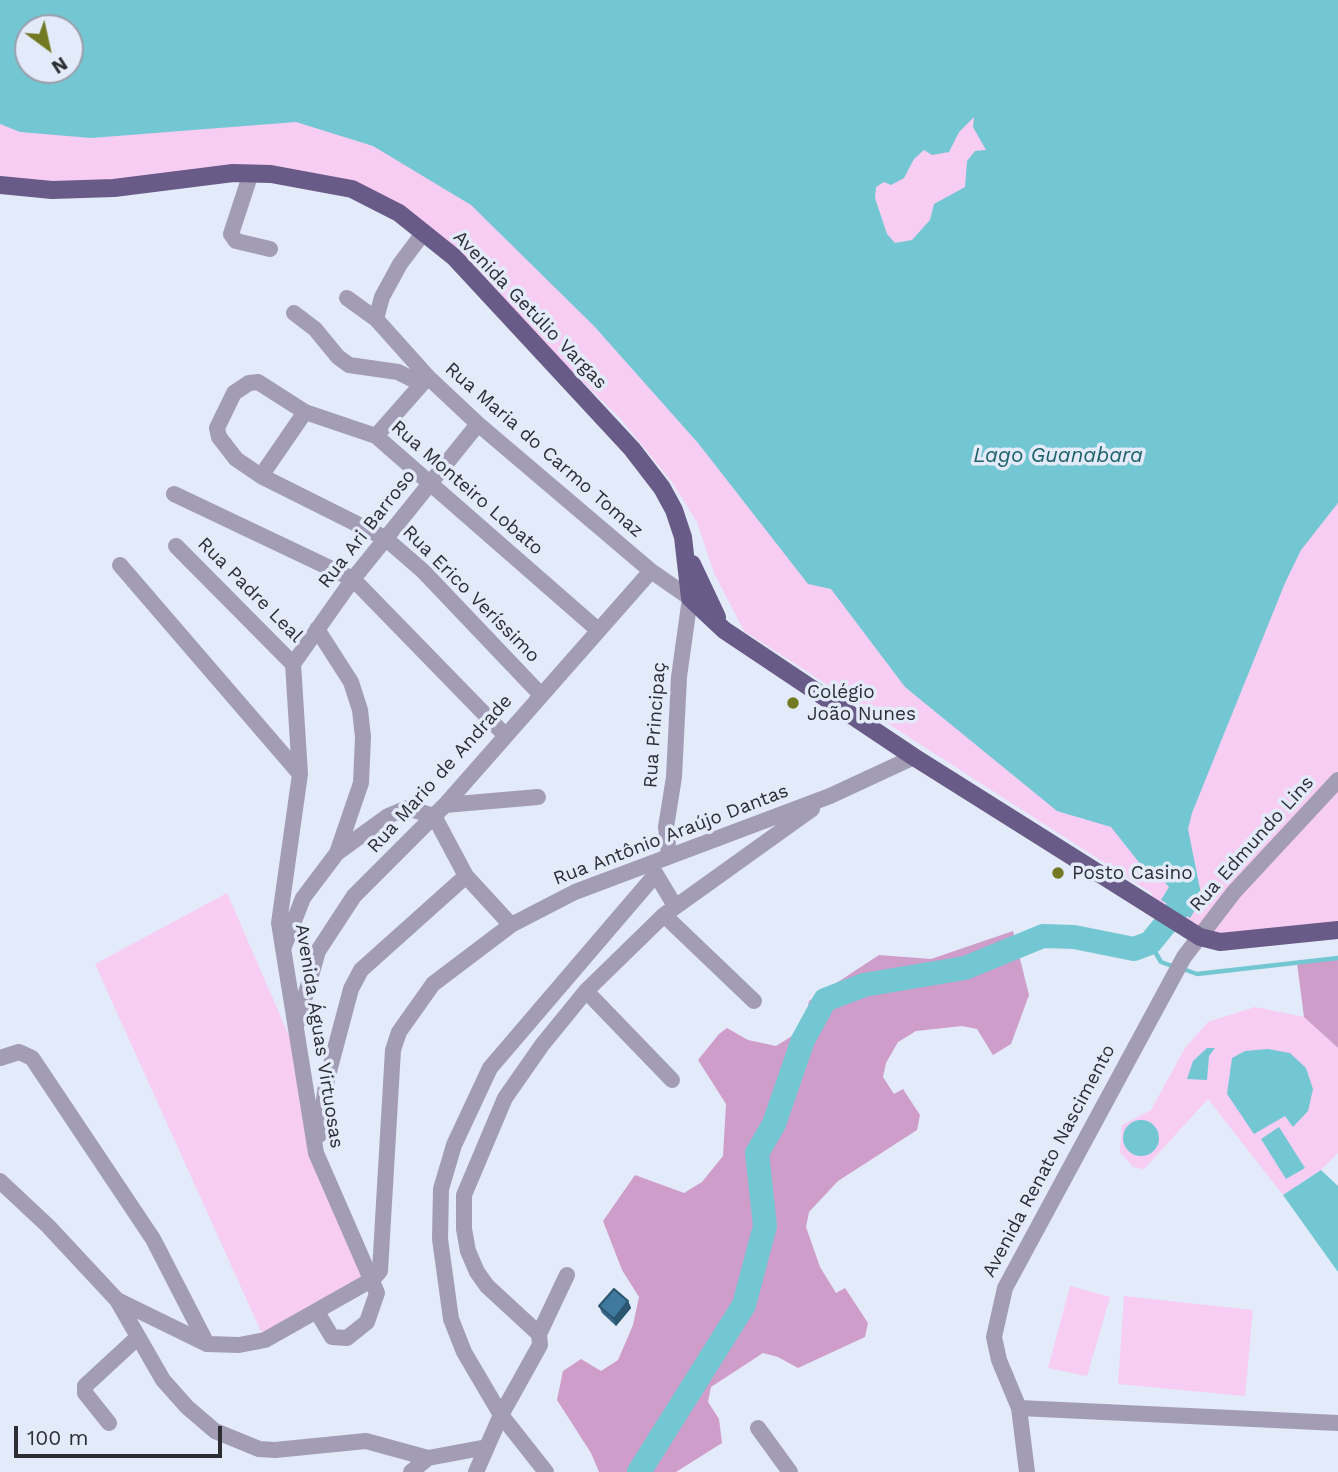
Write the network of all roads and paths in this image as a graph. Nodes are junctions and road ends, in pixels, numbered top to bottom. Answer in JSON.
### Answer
{"nodes":[{"id":1,"x":251,"y":173,"type":"junction"},
{"id":2,"x":0,"y":184,"type":"edge"},
{"id":3,"x":424,"y":232,"type":"junction"},
{"id":4,"x":270,"y":249,"type":"dead end"},
{"id":5,"x":347,"y":298,"type":"dead end"},
{"id":6,"x":294,"y":313,"type":"dead end"},
{"id":7,"x":376,"y":319,"type":"junction"},
{"id":8,"x":425,"y":381,"type":"junction"},
{"id":9,"x":258,"y":382,"type":"joint"},
{"id":10,"x":306,"y":412,"type":"junction"},
{"id":11,"x":478,"y":424,"type":"junction"},
{"id":12,"x":376,"y":436,"type":"junction"},
{"id":13,"x":261,"y":476,"type":"junction"},
{"id":14,"x":430,"y":483,"type":"junction"},
{"id":15,"x":174,"y":494,"type":"dead end"},
{"id":16,"x":682,"y":537,"type":"junction"},
{"id":17,"x":385,"y":538,"type":"junction"},
{"id":18,"x":176,"y":546,"type":"dead end"},
{"id":19,"x":120,"y":565,"type":"dead end"},
{"id":20,"x":651,"y":571,"type":"junction"},
{"id":21,"x":353,"y":579,"type":"junction"},
{"id":22,"x":690,"y":598,"type":"junction"},
{"id":23,"x":317,"y":629,"type":"junction"},
{"id":24,"x":598,"y":630,"type":"junction"},
{"id":25,"x":724,"y":630,"type":"junction"},
{"id":26,"x":293,"y":664,"type":"junction"},
{"id":27,"x":541,"y":695,"type":"junction"},
{"id":28,"x":505,"y":735,"type":"junction"},
{"id":29,"x":914,"y":757,"type":"junction"},
{"id":30,"x":300,"y":774,"type":"junction"},
{"id":31,"x":1338,"y":780,"type":"edge"},
{"id":32,"x":830,"y":796,"type":"junction"},
{"id":33,"x":538,"y":797,"type":"dead end"},
{"id":34,"x":440,"y":811,"type":"junction"},
{"id":35,"x":337,"y":853,"type":"junction"},
{"id":36,"x":669,"y":855,"type":"junction"},
{"id":37,"x":653,"y":869,"type":"junction"},
{"id":38,"x":466,"y":876,"type":"junction"},
{"id":39,"x":670,"y":910,"type":"junction"},
{"id":40,"x":511,"y":925,"type":"junction"},
{"id":41,"x":1338,"y":930,"type":"edge"},
{"id":42,"x":1192,"y":932,"type":"junction"},
{"id":43,"x":283,"y":949,"type":"junction"},
{"id":44,"x":1184,"y":957,"type":"joint"},
{"id":45,"x":586,"y":991,"type":"junction"},
{"id":46,"x":754,"y":1001,"type":"dead end"},
{"id":47,"x":297,"y":1027,"type":"junction"},
{"id":48,"x":0,"y":1058,"type":"edge"},
{"id":49,"x":673,"y":1080,"type":"dead end"},
{"id":50,"x":316,"y":1153,"type":"junction"},
{"id":51,"x":0,"y":1181,"type":"edge"},
{"id":52,"x":567,"y":1275,"type":"dead end"},
{"id":53,"x":373,"y":1279,"type":"junction"},
{"id":54,"x":117,"y":1300,"type":"junction"},
{"id":55,"x":317,"y":1312,"type":"junction"},
{"id":56,"x":539,"y":1334,"type":"junction"},
{"id":57,"x":137,"y":1338,"type":"junction"},
{"id":58,"x":208,"y":1345,"type":"junction"},
{"id":59,"x":1019,"y":1408,"type":"junction"},
{"id":60,"x":502,"y":1416,"type":"junction"},
{"id":61,"x":109,"y":1423,"type":"dead end"},
{"id":62,"x":1338,"y":1423,"type":"edge"},
{"id":63,"x":758,"y":1428,"type":"dead end"},
{"id":64,"x":487,"y":1447,"type":"junction"},
{"id":65,"x":428,"y":1458,"type":"junction"},
{"id":66,"x":411,"y":1472,"type":"edge"},
{"id":67,"x":476,"y":1472,"type":"edge"},
{"id":68,"x":546,"y":1472,"type":"edge"},
{"id":69,"x":790,"y":1472,"type":"edge"},
{"id":70,"x":1027,"y":1472,"type":"edge"}],
"edges":[{"from":1,"to":2,"type":"main road","name":"Avenida Getúlio Vargas"},
{"from":1,"to":3,"type":"main road","name":"Avenida Getúlio Vargas"},
{"from":1,"to":4,"type":"street"},
{"from":3,"to":7,"type":"street"},
{"from":3,"to":16,"type":"main road","name":"Avenida Getúlio Vargas"},
{"from":5,"to":7,"type":"street","name":"Rua Maria do Carmo Tomaz"},
{"from":6,"to":8,"type":"street"},
{"from":7,"to":8,"type":"street","name":"Rua Maria do Carmo Tomaz"},
{"from":8,"to":11,"type":"street","name":"Rua Maria do Carmo Tomaz"},
{"from":8,"to":12,"type":"street"},
{"from":9,"to":10,"type":"street","name":"Rua Monteiro Lobato"},
{"from":9,"to":13,"type":"street","name":"Rua Erico Veríssimo"},
{"from":10,"to":12,"type":"street","name":"Rua Monteiro Lobato"},
{"from":10,"to":13,"type":"street"},
{"from":11,"to":14,"type":"street","name":"Rua Ari Barroso"},
{"from":11,"to":20,"type":"street","name":"Rua Maria do Carmo Tomaz"},
{"from":12,"to":14,"type":"street","name":"Rua Monteiro Lobato"},
{"from":13,"to":17,"type":"street","name":"Rua Erico Veríssimo"},
{"from":14,"to":17,"type":"street","name":"Rua Ari Barroso"},
{"from":14,"to":24,"type":"street","name":"Rua Monteiro Lobato"},
{"from":15,"to":21,"type":"street"},
{"from":16,"to":22,"type":"main road","name":"Avenida Getúlio Vargas"},
{"from":16,"to":25,"type":"main road","name":"Avenida Getúlio Vargas"},
{"from":17,"to":21,"type":"street","name":"Rua Ari Barroso"},
{"from":17,"to":27,"type":"street","name":"Rua Erico Veríssimo"},
{"from":18,"to":26,"type":"street","name":"Rua Padre Leal"},
{"from":19,"to":30,"type":"street"},
{"from":20,"to":22,"type":"street","name":"Rua Maria do Carmo Tomaz"},
{"from":20,"to":24,"type":"street","name":"Rua Mario de Andrade"},
{"from":21,"to":23,"type":"street","name":"Rua Ari Barroso"},
{"from":21,"to":28,"type":"street"},
{"from":22,"to":25,"type":"main road","name":"Avenida Getúlio Vargas"},
{"from":22,"to":36,"type":"street","name":"Rua Principaç"},
{"from":23,"to":26,"type":"street","name":"Rua Ari Barroso"},
{"from":23,"to":35,"type":"street"},
{"from":24,"to":27,"type":"street","name":"Rua Mario de Andrade"},
{"from":25,"to":29,"type":"main road","name":"Avenida Getúlio Vargas"},
{"from":26,"to":30,"type":"street","name":"Avenida Águas Virtuosas"},
{"from":27,"to":28,"type":"street","name":"Rua Mario de Andrade"},
{"from":28,"to":34,"type":"street","name":"Rua Mario de Andrade"},
{"from":29,"to":32,"type":"street","name":"Rua Antônio Araújo Dantas"},
{"from":29,"to":42,"type":"main road","name":"Avenida Getúlio Vargas"},
{"from":30,"to":43,"type":"street","name":"Avenida Águas Virtuosas"},
{"from":31,"to":42,"type":"street","name":"Rua Edmundo Lins"},
{"from":32,"to":36,"type":"street","name":"Rua Antônio Araújo Dantas"},
{"from":32,"to":39,"type":"street"},
{"from":33,"to":34,"type":"street"},
{"from":34,"to":35,"type":"street"},
{"from":34,"to":38,"type":"street"},
{"from":34,"to":47,"type":"street","name":"Rua Mario de Andrade"},
{"from":35,"to":43,"type":"street"},
{"from":36,"to":37,"type":"street","name":"Rua Antônio Araújo Dantas"},
{"from":37,"to":39,"type":"street"},
{"from":37,"to":40,"type":"street","name":"Rua Antônio Araújo Dantas"},
{"from":37,"to":60,"type":"street"},
{"from":38,"to":40,"type":"street"},
{"from":38,"to":50,"type":"street"},
{"from":39,"to":45,"type":"street"},
{"from":39,"to":46,"type":"street"},
{"from":40,"to":53,"type":"street","name":"Rua Antônio Araújo Dantas"},
{"from":41,"to":42,"type":"main road"},
{"from":42,"to":44,"type":"street","name":"Rua Edmundo Lins"},
{"from":43,"to":47,"type":"street","name":"Avenida Águas Virtuosas"},
{"from":44,"to":59,"type":"street","name":"Avenida Renato Nascimento"},
{"from":45,"to":49,"type":"street"},
{"from":45,"to":56,"type":"street"},
{"from":47,"to":50,"type":"street","name":"Avenida Águas Virtuosas"},
{"from":48,"to":58,"type":"street"},
{"from":50,"to":53,"type":"street","name":"Avenida Águas Virtuosas"},
{"from":51,"to":54,"type":"street"},
{"from":52,"to":56,"type":"street"},
{"from":53,"to":55,"type":"street"},
{"from":53,"to":55,"type":"street","name":"Rua Antônio Araújo Dantas"},
{"from":54,"to":57,"type":"street"},
{"from":54,"to":58,"type":"street"},
{"from":55,"to":58,"type":"street"},
{"from":56,"to":60,"type":"street"},
{"from":57,"to":61,"type":"street"},
{"from":57,"to":65,"type":"street"},
{"from":59,"to":62,"type":"street"},
{"from":59,"to":70,"type":"street","name":"Avenida Renato Nascimento"},
{"from":60,"to":64,"type":"street"},
{"from":60,"to":68,"type":"street"},
{"from":63,"to":69,"type":"street"},
{"from":64,"to":65,"type":"street"},
{"from":64,"to":67,"type":"street"},
{"from":65,"to":66,"type":"street"}]}
